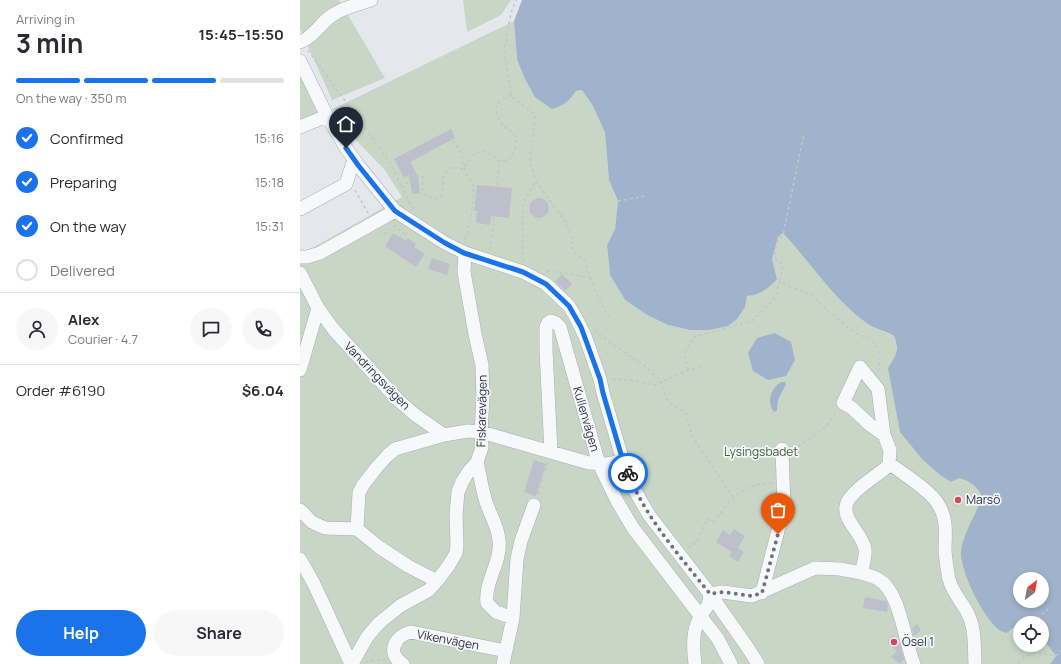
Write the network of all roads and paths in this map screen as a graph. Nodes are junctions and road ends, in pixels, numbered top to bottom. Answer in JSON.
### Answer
{"nodes":[{"id":1,"x":371,"y":0,"type":"edge"},
{"id":2,"x":516,"y":0,"type":"edge"},
{"id":3,"x":301,"y":41,"type":"edge"},
{"id":4,"x":301,"y":66,"type":"edge"},
{"id":5,"x":511,"y":95,"type":"junction"},
{"id":6,"x":327,"y":116,"type":"junction"},
{"id":7,"x":300,"y":127,"type":"edge"},
{"id":8,"x":804,"y":133,"type":"dead end"},
{"id":9,"x":452,"y":141,"type":"dead end"},
{"id":10,"x":354,"y":159,"type":"junction"},
{"id":11,"x":500,"y":162,"type":"junction"},
{"id":12,"x":465,"y":166,"type":"junction"},
{"id":13,"x":348,"y":178,"type":"junction"},
{"id":14,"x":536,"y":180,"type":"junction"},
{"id":15,"x":402,"y":188,"type":"junction"},
{"id":16,"x":646,"y":196,"type":"dead end"},
{"id":17,"x":618,"y":201,"type":"dead end"},
{"id":18,"x":494,"y":203,"type":"dead end"},
{"id":19,"x":300,"y":209,"type":"edge"},
{"id":20,"x":414,"y":210,"type":"dead end"},
{"id":21,"x":395,"y":211,"type":"junction"},
{"id":22,"x":494,"y":215,"type":"dead end"},
{"id":23,"x":374,"y":222,"type":"junction"},
{"id":24,"x":409,"y":230,"type":"dead end"},
{"id":25,"x":462,"y":252,"type":"junction"},
{"id":26,"x":489,"y":255,"type":"dead end"},
{"id":27,"x":300,"y":257,"type":"edge"},
{"id":28,"x":539,"y":270,"type":"dead end"},
{"id":29,"x":523,"y":272,"type":"junction"},
{"id":30,"x":300,"y":273,"type":"edge"},
{"id":31,"x":590,"y":278,"type":"junction"},
{"id":32,"x":780,"y":281,"type":"junction"},
{"id":33,"x":318,"y":308,"type":"junction"},
{"id":34,"x":611,"y":320,"type":"dead end"},
{"id":35,"x":594,"y":330,"type":"dead end"},
{"id":36,"x":704,"y":367,"type":"dead end"},
{"id":37,"x":300,"y":370,"type":"edge"},
{"id":38,"x":688,"y":370,"type":"junction"},
{"id":39,"x":600,"y":379,"type":"junction"},
{"id":40,"x":662,"y":382,"type":"junction"},
{"id":41,"x":874,"y":384,"type":"junction"},
{"id":42,"x":843,"y":402,"type":"junction"},
{"id":43,"x":481,"y":432,"type":"junction"},
{"id":44,"x":444,"y":435,"type":"junction"},
{"id":45,"x":884,"y":435,"type":"junction"},
{"id":46,"x":551,"y":452,"type":"junction"},
{"id":47,"x":782,"y":453,"type":"joint"},
{"id":48,"x":623,"y":461,"type":"junction"},
{"id":49,"x":478,"y":462,"type":"junction"},
{"id":50,"x":889,"y":463,"type":"junction"},
{"id":51,"x":599,"y":464,"type":"junction"},
{"id":52,"x":783,"y":483,"type":"junction"},
{"id":53,"x":734,"y":498,"type":"junction"},
{"id":54,"x":534,"y":505,"type":"joint"},
{"id":55,"x":300,"y":510,"type":"edge"},
{"id":56,"x":357,"y":529,"type":"junction"},
{"id":57,"x":679,"y":555,"type":"junction"},
{"id":58,"x":300,"y":559,"type":"edge"},
{"id":59,"x":861,"y":573,"type":"junction"},
{"id":60,"x":437,"y":581,"type":"junction"},
{"id":61,"x":762,"y":593,"type":"junction"},
{"id":62,"x":710,"y":594,"type":"junction"},
{"id":63,"x":1049,"y":608,"type":"dead end"},
{"id":64,"x":700,"y":616,"type":"junction"},
{"id":65,"x":1040,"y":616,"type":"edge"},
{"id":66,"x":513,"y":618,"type":"junction"},
{"id":67,"x":340,"y":638,"type":"junction"},
{"id":68,"x":364,"y":642,"type":"junction"},
{"id":69,"x":748,"y":648,"type":"junction"},
{"id":70,"x":506,"y":651,"type":"junction"},
{"id":71,"x":1061,"y":651,"type":"edge"},
{"id":72,"x":399,"y":661,"type":"edge"},
{"id":73,"x":354,"y":664,"type":"edge"},
{"id":74,"x":502,"y":664,"type":"edge"},
{"id":75,"x":695,"y":664,"type":"edge"},
{"id":76,"x":731,"y":664,"type":"edge"},
{"id":77,"x":748,"y":664,"type":"edge"},
{"id":78,"x":758,"y":664,"type":"edge"},
{"id":79,"x":914,"y":664,"type":"edge"},
{"id":80,"x":975,"y":664,"type":"edge"},
{"id":81,"x":1018,"y":664,"type":"edge"}],
"edges":[{"from":1,"to":3,"type":"street"},
{"from":2,"to":5,"type":"path"},
{"from":3,"to":15,"type":"path"},
{"from":4,"to":6,"type":"street"},
{"from":5,"to":11,"type":"path"},
{"from":5,"to":14,"type":"path"},
{"from":6,"to":7,"type":"street"},
{"from":6,"to":10,"type":"street"},
{"from":8,"to":32,"type":"path"},
{"from":9,"to":12,"type":"path"},
{"from":10,"to":13,"type":"street"},
{"from":10,"to":21,"type":"street"},
{"from":11,"to":12,"type":"path"},
{"from":11,"to":18,"type":"path"},
{"from":12,"to":15,"type":"path"},
{"from":12,"to":25,"type":"path"},
{"from":13,"to":19,"type":"street"},
{"from":13,"to":23,"type":"path"},
{"from":14,"to":29,"type":"path"},
{"from":14,"to":31,"type":"path"},
{"from":15,"to":20,"type":"path"},
{"from":16,"to":17,"type":"path"},
{"from":21,"to":23,"type":"street"},
{"from":21,"to":25,"type":"street"},
{"from":22,"to":26,"type":"path"},
{"from":23,"to":24,"type":"path"},
{"from":23,"to":27,"type":"street"},
{"from":25,"to":29,"type":"street"},
{"from":25,"to":43,"type":"street","name":"Fiskarevägen"},
{"from":28,"to":31,"type":"path"},
{"from":29,"to":39,"type":"street"},
{"from":30,"to":33,"type":"street","name":"Vandringsvägen"},
{"from":31,"to":34,"type":"path"},
{"from":32,"to":38,"type":"path"},
{"from":32,"to":41,"type":"path"},
{"from":33,"to":37,"type":"street"},
{"from":33,"to":44,"type":"street","name":"Vandringsvägen"},
{"from":35,"to":40,"type":"path"},
{"from":36,"to":38,"type":"path"},
{"from":38,"to":40,"type":"path"},
{"from":39,"to":40,"type":"path"},
{"from":39,"to":48,"type":"street"},
{"from":40,"to":53,"type":"path"},
{"from":41,"to":42,"type":"street"},
{"from":41,"to":45,"type":"street"},
{"from":42,"to":45,"type":"street"},
{"from":42,"to":47,"type":"path"},
{"from":43,"to":44,"type":"street"},
{"from":43,"to":46,"type":"street"},
{"from":43,"to":49,"type":"street","name":"Fiskarevägen"},
{"from":44,"to":56,"type":"street"},
{"from":45,"to":50,"type":"street"},
{"from":46,"to":51,"type":"street"},
{"from":46,"to":51,"type":"street","name":"Kullenvägen"},
{"from":46,"to":54,"type":"path"},
{"from":47,"to":52,"type":"street"},
{"from":48,"to":51,"type":"street"},
{"from":48,"to":57,"type":"street"},
{"from":49,"to":60,"type":"street","name":"Fiskarevägen"},
{"from":49,"to":66,"type":"street"},
{"from":50,"to":59,"type":"street"},
{"from":50,"to":80,"type":"street"},
{"from":51,"to":64,"type":"street","name":"Kullenvägen"},
{"from":52,"to":53,"type":"path"},
{"from":52,"to":61,"type":"street"},
{"from":53,"to":57,"type":"path"},
{"from":54,"to":66,"type":"street"},
{"from":55,"to":56,"type":"street"},
{"from":56,"to":60,"type":"street"},
{"from":57,"to":62,"type":"street"},
{"from":58,"to":67,"type":"street"},
{"from":59,"to":61,"type":"street"},
{"from":59,"to":79,"type":"street"},
{"from":60,"to":68,"type":"street","name":"Fiskarevägen"},
{"from":61,"to":62,"type":"street"},
{"from":62,"to":64,"type":"street"},
{"from":62,"to":69,"type":"street"},
{"from":63,"to":65,"type":"path"},
{"from":64,"to":75,"type":"street"},
{"from":64,"to":76,"type":"street","name":"Kullenvägen"},
{"from":66,"to":70,"type":"street"},
{"from":67,"to":68,"type":"street"},
{"from":67,"to":73,"type":"street"},
{"from":68,"to":73,"type":"street","name":"Fiskarevägen"},
{"from":69,"to":77,"type":"street"},
{"from":69,"to":78,"type":"street"},
{"from":70,"to":72,"type":"street","name":"Vikenvägen"},
{"from":70,"to":74,"type":"street"},
{"from":71,"to":81,"type":"path"},
{"from":72,"to":73,"type":"path"}]}
